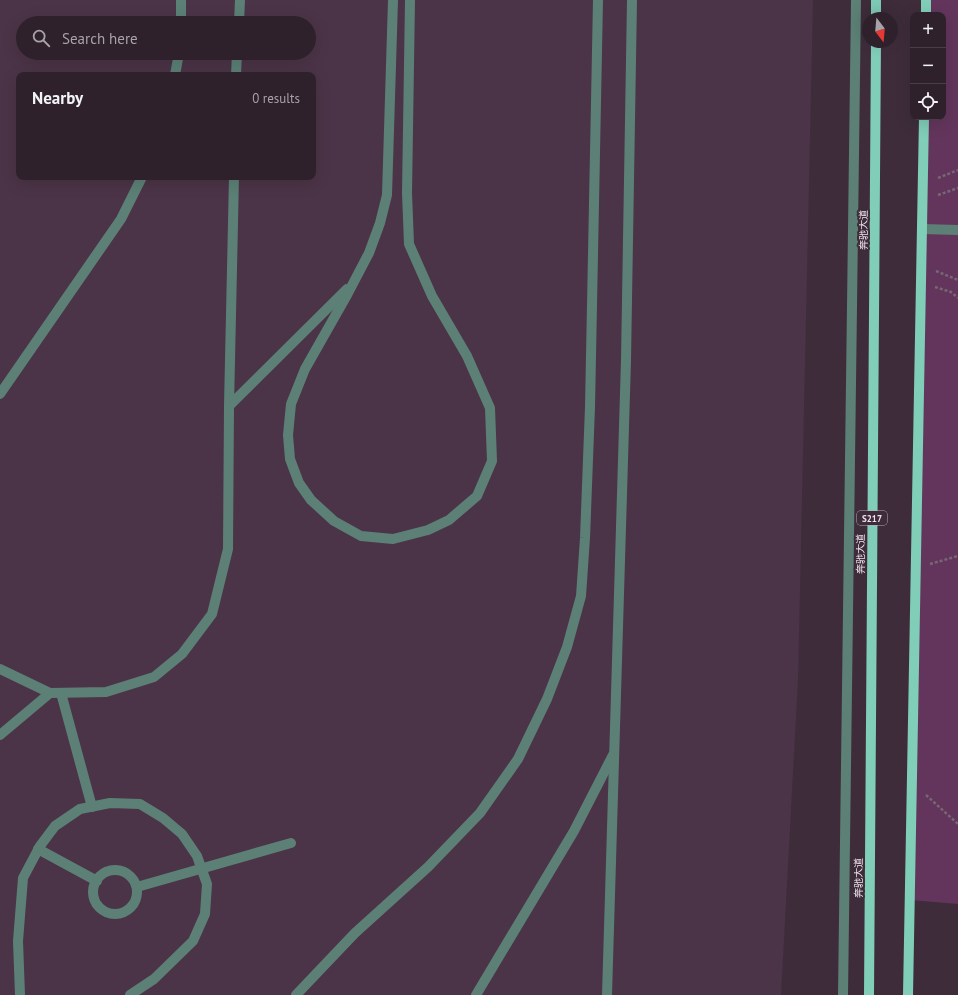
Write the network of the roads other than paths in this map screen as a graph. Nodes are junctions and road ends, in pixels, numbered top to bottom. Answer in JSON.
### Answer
{"nodes":[{"id":1,"x":181,"y":0,"type":"edge"},
{"id":2,"x":240,"y":0,"type":"edge"},
{"id":3,"x":393,"y":0,"type":"edge"},
{"id":4,"x":410,"y":0,"type":"edge"},
{"id":5,"x":598,"y":0,"type":"edge"},
{"id":6,"x":632,"y":0,"type":"edge"},
{"id":7,"x":856,"y":0,"type":"edge"},
{"id":8,"x":876,"y":0,"type":"edge"},
{"id":9,"x":926,"y":0,"type":"edge"},
{"id":10,"x":876,"y":12,"type":"edge"},
{"id":11,"x":926,"y":12,"type":"edge"},
{"id":12,"x":181,"y":16,"type":"edge"},
{"id":13,"x":239,"y":16,"type":"edge"},
{"id":14,"x":876,"y":48,"type":"edge"},
{"id":15,"x":177,"y":60,"type":"edge"},
{"id":16,"x":237,"y":60,"type":"edge"},
{"id":17,"x":175,"y":72,"type":"edge"},
{"id":18,"x":236,"y":72,"type":"edge"},
{"id":19,"x":924,"y":120,"type":"edge"},
{"id":20,"x":140,"y":180,"type":"edge"},
{"id":21,"x":234,"y":180,"type":"edge"},
{"id":22,"x":922,"y":229,"type":"junction"},
{"id":23,"x":958,"y":230,"type":"edge"},
{"id":24,"x":354,"y":282,"type":"junction"},
{"id":25,"x":0,"y":394,"type":"edge"},
{"id":26,"x":229,"y":406,"type":"junction"},
{"id":27,"x":0,"y":669,"type":"edge"},
{"id":28,"x":56,"y":693,"type":"junction"},
{"id":29,"x":0,"y":735,"type":"edge"},
{"id":30,"x":615,"y":752,"type":"junction"},
{"id":31,"x":92,"y":807,"type":"junction"},
{"id":32,"x":291,"y":843,"type":"dead end"},
{"id":33,"x":38,"y":849,"type":"junction"},
{"id":34,"x":201,"y":868,"type":"junction"},
{"id":35,"x":97,"y":881,"type":"junction"},
{"id":36,"x":137,"y":887,"type":"junction"},
{"id":37,"x":20,"y":995,"type":"edge"},
{"id":38,"x":130,"y":995,"type":"edge"},
{"id":39,"x":296,"y":995,"type":"edge"},
{"id":40,"x":476,"y":995,"type":"edge"},
{"id":41,"x":607,"y":995,"type":"edge"},
{"id":42,"x":843,"y":995,"type":"edge"},
{"id":43,"x":869,"y":995,"type":"edge"},
{"id":44,"x":908,"y":995,"type":"edge"}],
"edges":[{"from":1,"to":12,"type":"street"},
{"from":2,"to":13,"type":"street"},
{"from":3,"to":24,"type":"street"},
{"from":4,"to":24,"type":"street"},
{"from":5,"to":39,"type":"street"},
{"from":6,"to":30,"type":"street"},
{"from":7,"to":42,"type":"street"},
{"from":8,"to":10,"type":"main road"},
{"from":9,"to":11,"type":"main road"},
{"from":14,"to":43,"type":"main road","name":"奔驰大道","number":"S217"},
{"from":15,"to":17,"type":"street"},
{"from":16,"to":18,"type":"street"},
{"from":19,"to":22,"type":"main road"},
{"from":20,"to":25,"type":"street"},
{"from":21,"to":26,"type":"street"},
{"from":22,"to":23,"type":"street"},
{"from":22,"to":44,"type":"main road"},
{"from":24,"to":26,"type":"street"},
{"from":26,"to":28,"type":"street"},
{"from":27,"to":28,"type":"street"},
{"from":28,"to":29,"type":"street"},
{"from":28,"to":31,"type":"street"},
{"from":30,"to":40,"type":"street"},
{"from":30,"to":41,"type":"street"},
{"from":31,"to":33,"type":"street"},
{"from":31,"to":34,"type":"street"},
{"from":32,"to":34,"type":"street"},
{"from":33,"to":35,"type":"street"},
{"from":33,"to":37,"type":"street"},
{"from":34,"to":36,"type":"street"},
{"from":34,"to":38,"type":"street"},
{"from":35,"to":36,"type":"street"},
{"from":35,"to":36,"type":"street"}]}
